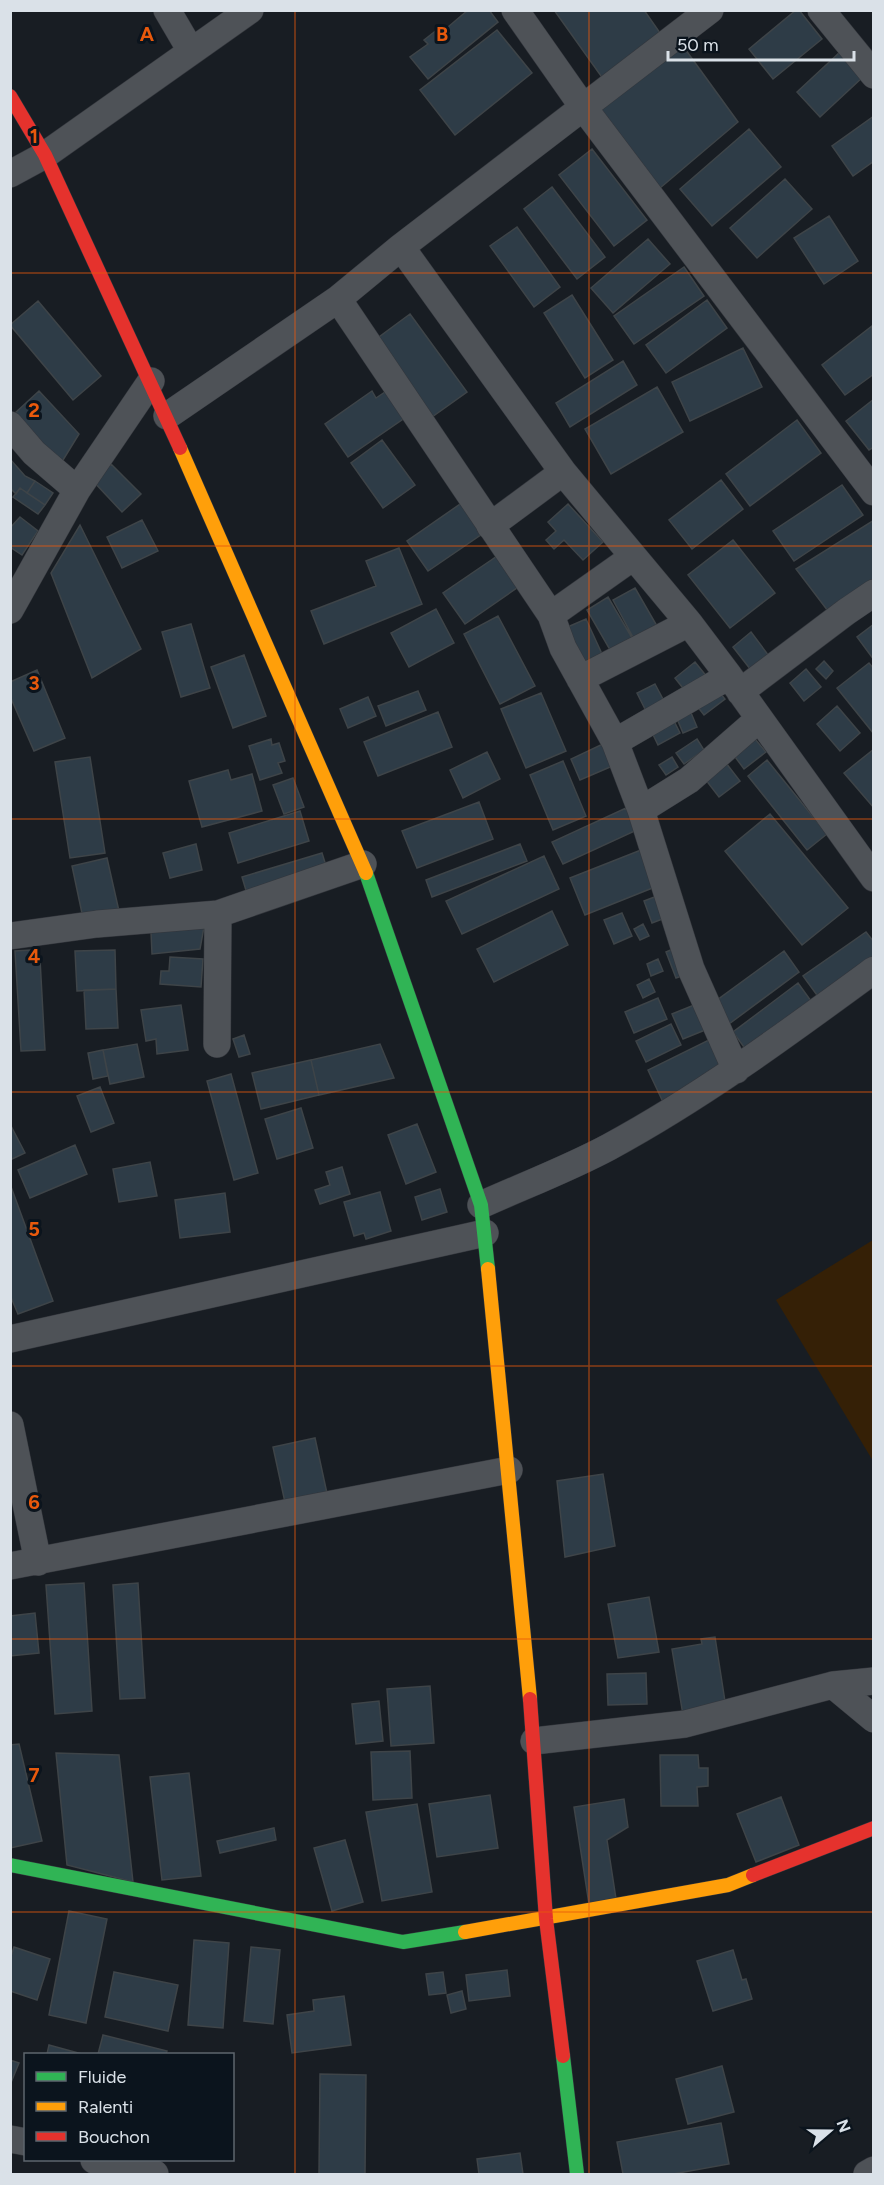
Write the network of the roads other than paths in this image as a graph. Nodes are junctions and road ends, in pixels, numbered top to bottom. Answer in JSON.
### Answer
{"nodes":[{"id":1,"x":167,"y":10,"type":"edge"},
{"id":2,"x":250,"y":10,"type":"edge"},
{"id":3,"x":515,"y":10,"type":"edge"},
{"id":4,"x":710,"y":10,"type":"edge"},
{"id":5,"x":821,"y":10,"type":"edge"},
{"id":6,"x":191,"y":51,"type":"junction"},
{"id":7,"x":873,"y":75,"type":"edge"},
{"id":8,"x":10,"y":96,"type":"edge"},
{"id":9,"x":584,"y":107,"type":"junction"},
{"id":10,"x":45,"y":155,"type":"junction"},
{"id":11,"x":10,"y":174,"type":"edge"},
{"id":12,"x":400,"y":247,"type":"junction"},
{"id":13,"x":338,"y":299,"type":"junction"},
{"id":14,"x":151,"y":381,"type":"junction"},
{"id":15,"x":167,"y":416,"type":"junction"},
{"id":16,"x":10,"y":425,"type":"edge"},
{"id":17,"x":563,"y":472,"type":"junction"},
{"id":18,"x":77,"y":490,"type":"junction"},
{"id":19,"x":873,"y":492,"type":"edge"},
{"id":20,"x":490,"y":526,"type":"junction"},
{"id":21,"x":633,"y":557,"type":"junction"},
{"id":22,"x":873,"y":593,"type":"edge"},
{"id":23,"x":10,"y":610,"type":"edge"},
{"id":24,"x":551,"y":615,"type":"junction"},
{"id":25,"x":689,"y":623,"type":"junction"},
{"id":26,"x":580,"y":679,"type":"junction"},
{"id":27,"x":735,"y":684,"type":"junction"},
{"id":28,"x":759,"y":719,"type":"junction"},
{"id":29,"x":615,"y":742,"type":"junction"},
{"id":30,"x":641,"y":810,"type":"junction"},
{"id":31,"x":363,"y":864,"type":"junction"},
{"id":32,"x":873,"y":878,"type":"edge"},
{"id":33,"x":218,"y":914,"type":"junction"},
{"id":34,"x":10,"y":936,"type":"edge"},
{"id":35,"x":873,"y":970,"type":"edge"},
{"id":36,"x":217,"y":1044,"type":"dead end"},
{"id":37,"x":736,"y":1070,"type":"junction"},
{"id":38,"x":481,"y":1205,"type":"junction"},
{"id":39,"x":485,"y":1233,"type":"junction"},
{"id":40,"x":10,"y":1339,"type":"edge"},
{"id":41,"x":10,"y":1425,"type":"edge"},
{"id":42,"x":509,"y":1470,"type":"junction"},
{"id":43,"x":38,"y":1562,"type":"junction"},
{"id":44,"x":10,"y":1566,"type":"edge"},
{"id":45,"x":873,"y":1681,"type":"edge"},
{"id":46,"x":833,"y":1685,"type":"junction"},
{"id":47,"x":873,"y":1719,"type":"edge"},
{"id":48,"x":534,"y":1741,"type":"junction"},
{"id":49,"x":873,"y":1828,"type":"edge"},
{"id":50,"x":10,"y":1865,"type":"edge"},
{"id":51,"x":546,"y":1919,"type":"junction"},
{"id":52,"x":98,"y":2161,"type":"edge"},
{"id":53,"x":873,"y":2170,"type":"edge"},
{"id":54,"x":155,"y":2175,"type":"edge"},
{"id":55,"x":577,"y":2175,"type":"edge"},
{"id":56,"x":867,"y":2175,"type":"edge"}],
"edges":[{"from":1,"to":6,"type":"street"},
{"from":2,"to":6,"type":"street"},
{"from":3,"to":9,"type":"street"},
{"from":4,"to":9,"type":"street"},
{"from":5,"to":7,"type":"street"},
{"from":6,"to":10,"type":"street"},
{"from":8,"to":10,"type":"street"},
{"from":9,"to":12,"type":"street"},
{"from":9,"to":19,"type":"street"},
{"from":10,"to":11,"type":"street"},
{"from":10,"to":14,"type":"street"},
{"from":12,"to":13,"type":"street"},
{"from":12,"to":17,"type":"street"},
{"from":13,"to":15,"type":"street"},
{"from":13,"to":20,"type":"street"},
{"from":14,"to":15,"type":"street"},
{"from":14,"to":18,"type":"street"},
{"from":15,"to":31,"type":"street"},
{"from":16,"to":18,"type":"street"},
{"from":17,"to":20,"type":"street"},
{"from":17,"to":21,"type":"street"},
{"from":18,"to":23,"type":"street"},
{"from":20,"to":24,"type":"street"},
{"from":21,"to":24,"type":"street"},
{"from":21,"to":25,"type":"street"},
{"from":22,"to":27,"type":"street"},
{"from":24,"to":26,"type":"street"},
{"from":25,"to":26,"type":"street"},
{"from":25,"to":27,"type":"street"},
{"from":26,"to":29,"type":"street"},
{"from":27,"to":28,"type":"street"},
{"from":27,"to":29,"type":"street"},
{"from":28,"to":30,"type":"street"},
{"from":28,"to":32,"type":"street"},
{"from":29,"to":30,"type":"street"},
{"from":30,"to":37,"type":"street"},
{"from":31,"to":33,"type":"street"},
{"from":31,"to":38,"type":"street"},
{"from":33,"to":34,"type":"street"},
{"from":33,"to":36,"type":"street"},
{"from":35,"to":37,"type":"street"},
{"from":37,"to":38,"type":"street"},
{"from":38,"to":39,"type":"street"},
{"from":39,"to":40,"type":"street"},
{"from":39,"to":42,"type":"street"},
{"from":41,"to":43,"type":"street"},
{"from":42,"to":43,"type":"street"},
{"from":42,"to":48,"type":"street"},
{"from":43,"to":44,"type":"street"},
{"from":45,"to":46,"type":"street"},
{"from":46,"to":47,"type":"street"},
{"from":46,"to":48,"type":"street"},
{"from":48,"to":51,"type":"street"},
{"from":49,"to":51,"type":"street"},
{"from":50,"to":51,"type":"street"},
{"from":51,"to":55,"type":"street"},
{"from":52,"to":54,"type":"street"},
{"from":53,"to":56,"type":"street"}]}
